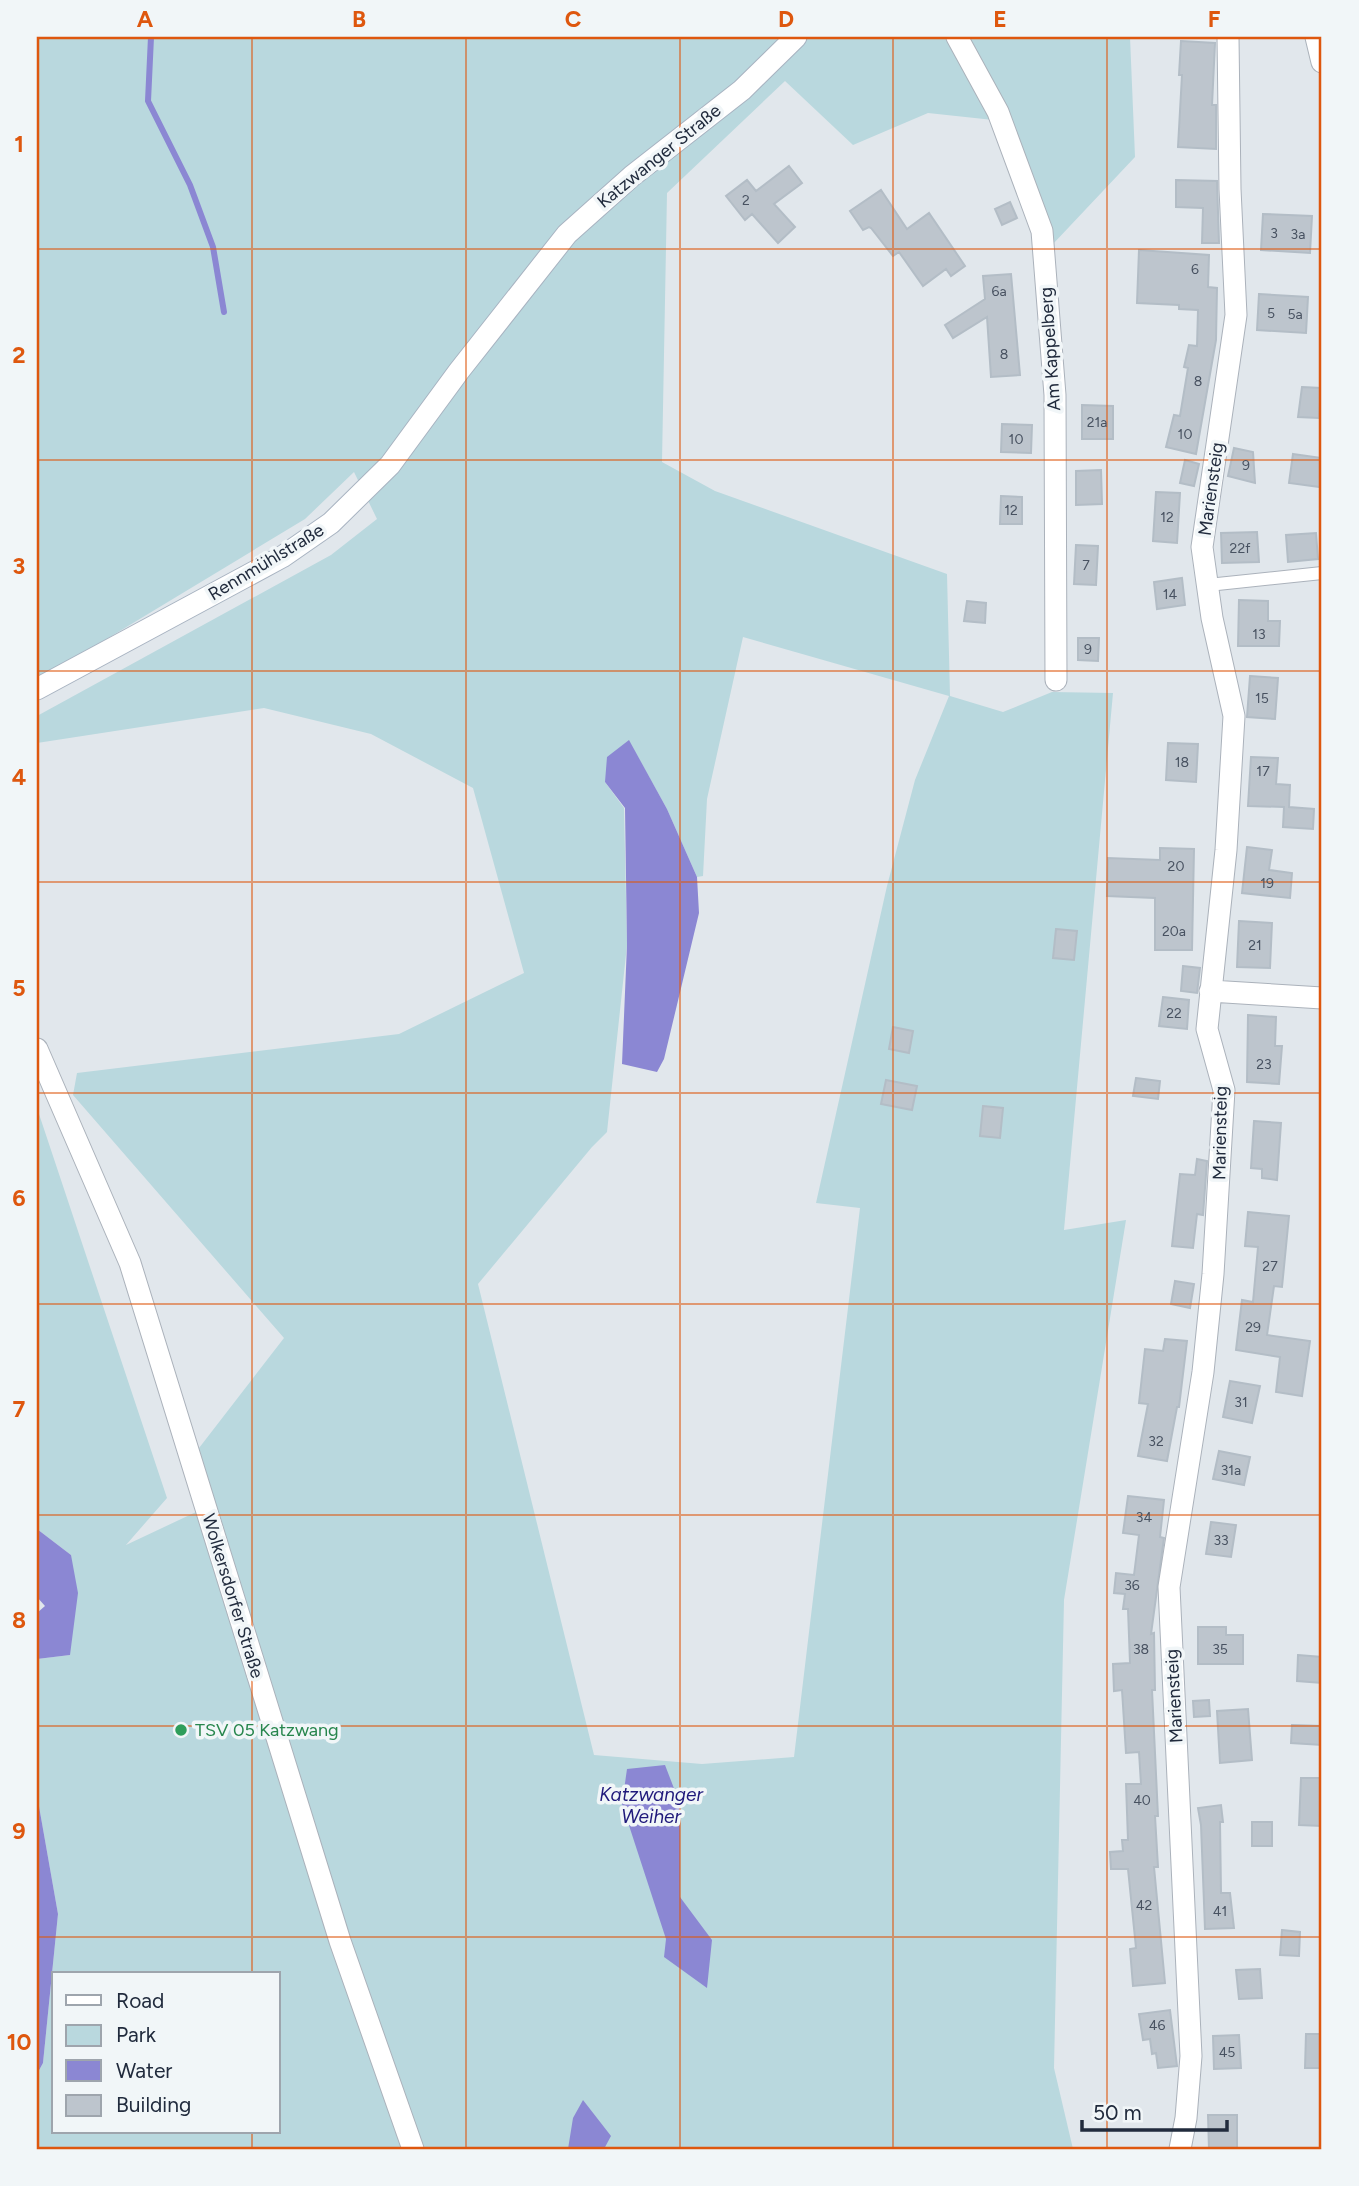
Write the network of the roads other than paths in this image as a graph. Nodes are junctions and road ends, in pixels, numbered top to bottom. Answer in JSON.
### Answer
{"nodes":[{"id":1,"x":796,"y":37,"type":"edge"},
{"id":2,"x":957,"y":37,"type":"edge"},
{"id":3,"x":1228,"y":37,"type":"edge"},
{"id":4,"x":1316,"y":37,"type":"edge"},
{"id":5,"x":1322,"y":62,"type":"edge"},
{"id":6,"x":528,"y":281,"type":"joint"},
{"id":7,"x":1322,"y":573,"type":"edge"},
{"id":8,"x":1208,"y":585,"type":"junction"},
{"id":9,"x":1055,"y":680,"type":"dead end"},
{"id":10,"x":37,"y":689,"type":"edge"},
{"id":11,"x":1210,"y":991,"type":"junction"},
{"id":12,"x":1322,"y":998,"type":"edge"},
{"id":13,"x":37,"y":1049,"type":"edge"},
{"id":14,"x":413,"y":2149,"type":"edge"},
{"id":15,"x":1181,"y":2149,"type":"edge"}],
"edges":[{"from":1,"to":6,"type":"street","name":"Katzwanger Straße"},
{"from":2,"to":9,"type":"street","name":"Am Kappelberg"},
{"from":3,"to":8,"type":"street","name":"Mariensteig"},
{"from":4,"to":5,"type":"street"},
{"from":6,"to":10,"type":"street","name":"Rennmühlstraße"},
{"from":7,"to":8,"type":"lane"},
{"from":8,"to":11,"type":"street","name":"Mariensteig"},
{"from":11,"to":12,"type":"street"},
{"from":11,"to":15,"type":"street","name":"Mariensteig"},
{"from":13,"to":14,"type":"street","name":"Wolkersdorfer Straße"}]}
